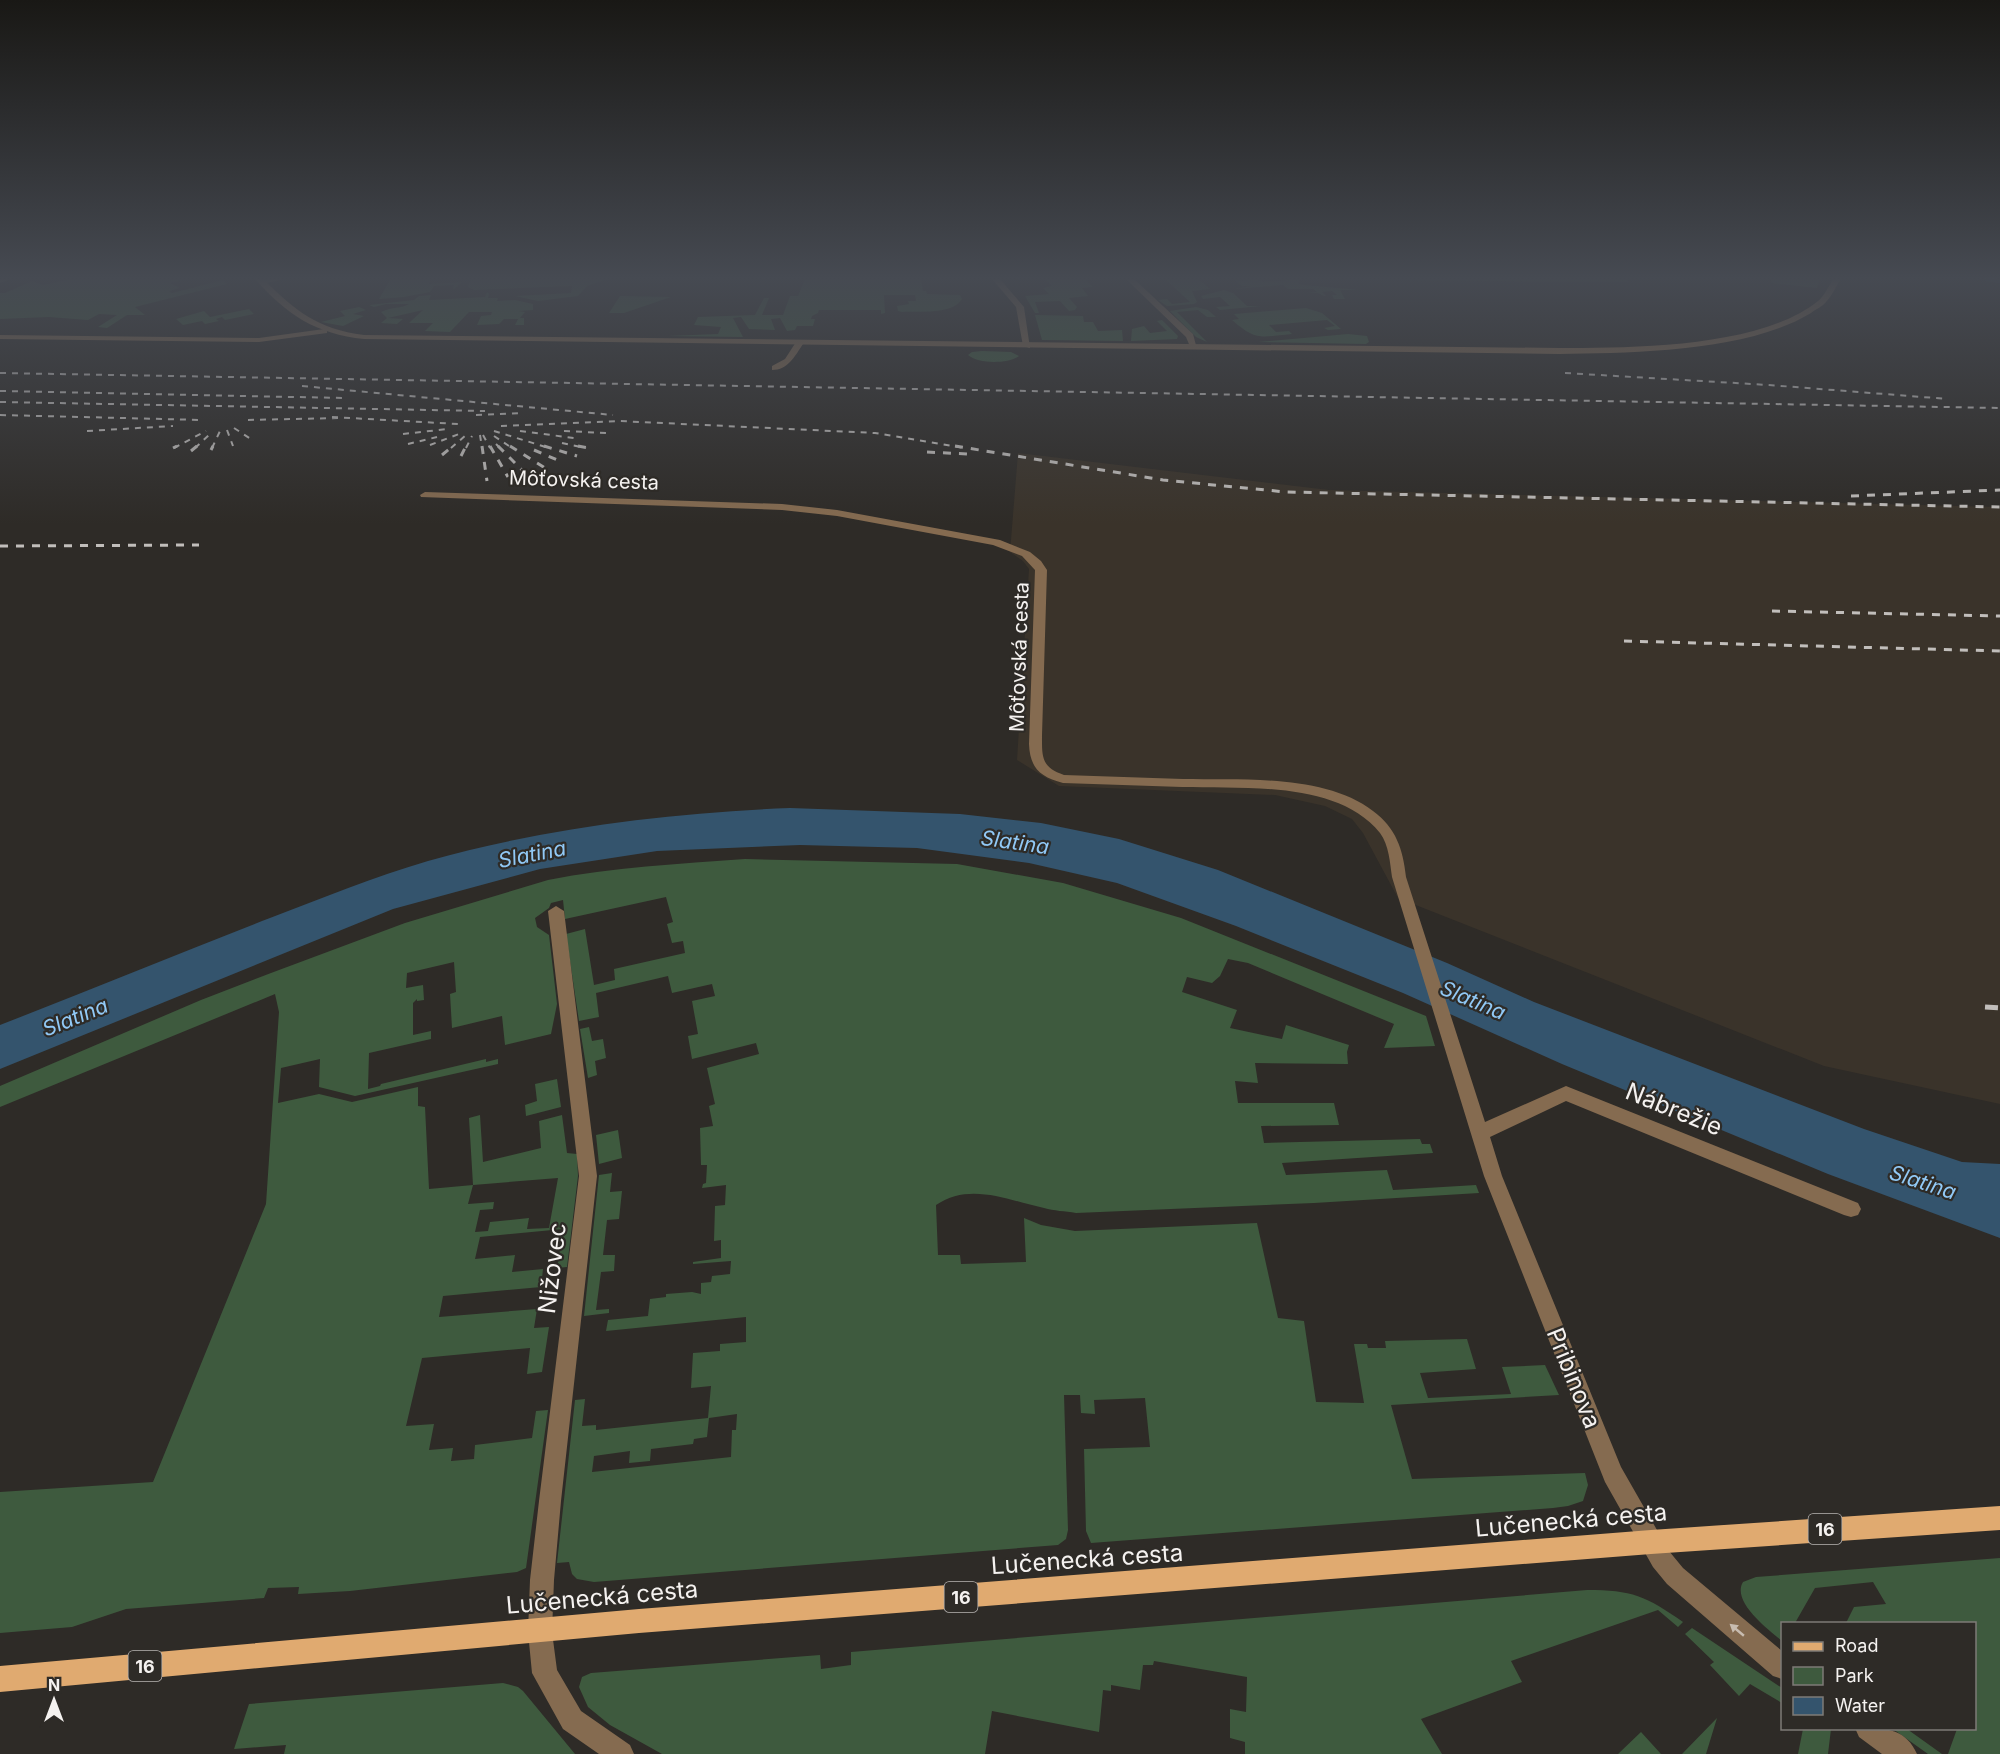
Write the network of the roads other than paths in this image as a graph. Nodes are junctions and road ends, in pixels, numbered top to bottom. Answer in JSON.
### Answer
{"nodes":[{"id":1,"x":788,"y":361,"type":"edge"},
{"id":2,"x":776,"y":368,"type":"dead end"},
{"id":3,"x":425,"y":495,"type":"dead end"},
{"id":4,"x":556,"y":910,"type":"dead end"},
{"id":5,"x":1414,"y":926,"type":"joint"},
{"id":6,"x":1480,"y":1133,"type":"junction"},
{"id":7,"x":1851,"y":1209,"type":"dead end"},
{"id":8,"x":2000,"y":1518,"type":"edge"},
{"id":9,"x":1651,"y":1542,"type":"junction"},
{"id":10,"x":540,"y":1632,"type":"junction"},
{"id":11,"x":1781,"y":1666,"type":"edge"},
{"id":12,"x":0,"y":1679,"type":"edge"},
{"id":13,"x":1871,"y":1730,"type":"edge"},
{"id":14,"x":621,"y":1754,"type":"edge"},
{"id":15,"x":1904,"y":1754,"type":"edge"}],
"edges":[{"from":1,"to":2,"type":"street"},
{"from":3,"to":5,"type":"street","name":"Môťovská cesta"},
{"from":4,"to":10,"type":"street","name":"Nižovec"},
{"from":5,"to":6,"type":"street","name":"Pribinova"},
{"from":6,"to":7,"type":"street","name":"Nábrežie"},
{"from":6,"to":9,"type":"street","name":"Pribinova"},
{"from":8,"to":9,"type":"main road","name":"Lučenecká cesta","number":"16"},
{"from":9,"to":10,"type":"main road","name":"Lučenecká cesta","number":"16"},
{"from":11,"to":9,"type":"street","name":"Pribinova","one_way":true},
{"from":10,"to":12,"type":"main road","name":"Lučenecká cesta","number":"16"},
{"from":10,"to":14,"type":"street","name":"Nižovec"},
{"from":13,"to":15,"type":"street"}]}
